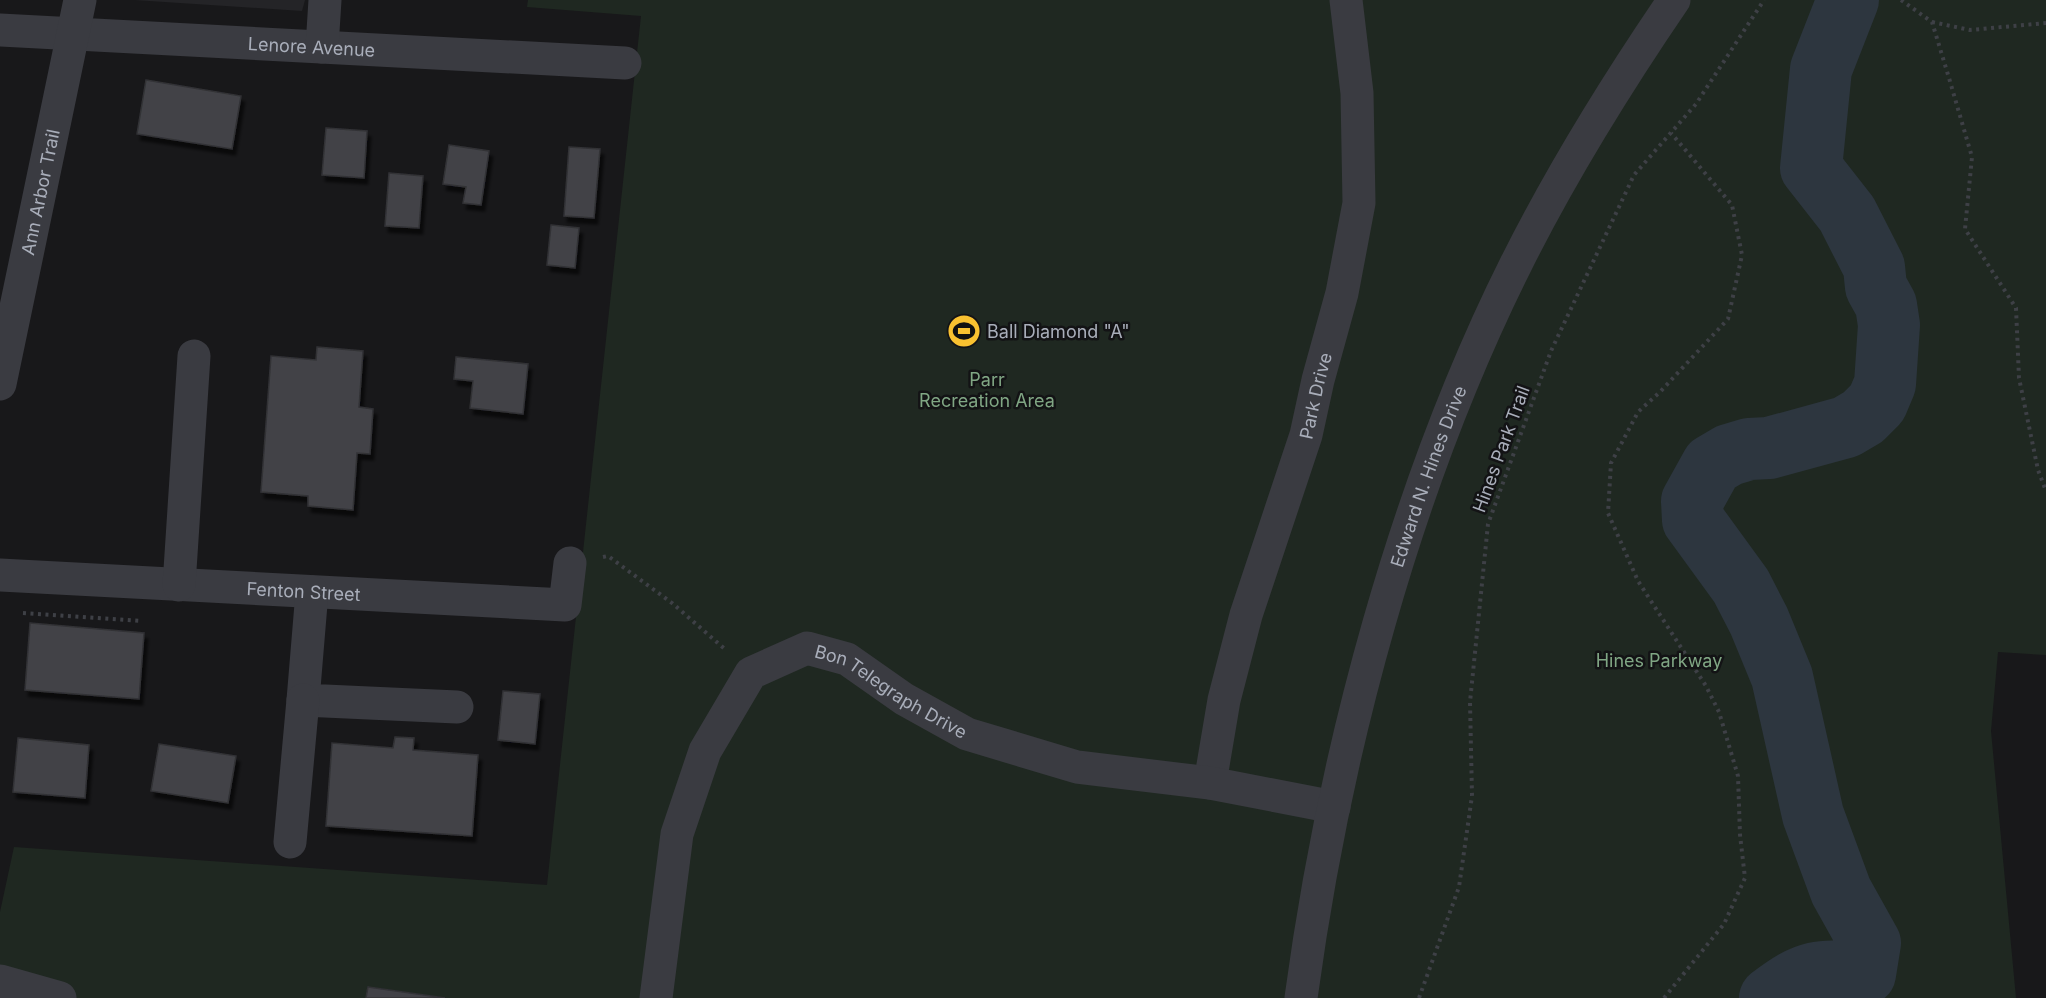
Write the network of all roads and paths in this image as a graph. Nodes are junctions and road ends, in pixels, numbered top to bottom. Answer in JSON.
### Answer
{"nodes":[{"id":1,"x":80,"y":0,"type":"edge"},
{"id":2,"x":325,"y":0,"type":"edge"},
{"id":3,"x":1346,"y":0,"type":"edge"},
{"id":4,"x":1674,"y":0,"type":"edge"},
{"id":5,"x":1764,"y":0,"type":"edge"},
{"id":6,"x":1901,"y":0,"type":"edge"},
{"id":7,"x":1932,"y":22,"type":"junction"},
{"id":8,"x":2046,"y":23,"type":"edge"},
{"id":9,"x":0,"y":30,"type":"edge"},
{"id":10,"x":73,"y":34,"type":"junction"},
{"id":11,"x":322,"y":47,"type":"junction"},
{"id":12,"x":625,"y":63,"type":"dead end"},
{"id":13,"x":1671,"y":133,"type":"junction"},
{"id":14,"x":194,"y":356,"type":"dead end"},
{"id":15,"x":0,"y":384,"type":"edge"},
{"id":16,"x":2046,"y":490,"type":"edge"},
{"id":17,"x":570,"y":563,"type":"joint"},
{"id":18,"x":0,"y":574,"type":"edge"},
{"id":19,"x":179,"y":585,"type":"junction"},
{"id":20,"x":312,"y":592,"type":"junction"},
{"id":21,"x":18,"y":613,"type":"dead end"},
{"id":22,"x":142,"y":621,"type":"dead end"},
{"id":23,"x":729,"y":653,"type":"dead end"},
{"id":24,"x":303,"y":700,"type":"junction"},
{"id":25,"x":457,"y":707,"type":"dead end"},
{"id":26,"x":1210,"y":783,"type":"junction"},
{"id":27,"x":1334,"y":807,"type":"junction"},
{"id":28,"x":290,"y":842,"type":"dead end"},
{"id":29,"x":0,"y":981,"type":"edge"},
{"id":30,"x":60,"y":998,"type":"edge"},
{"id":31,"x":656,"y":998,"type":"edge"},
{"id":32,"x":1301,"y":998,"type":"edge"},
{"id":33,"x":1419,"y":998,"type":"edge"},
{"id":34,"x":1664,"y":998,"type":"edge"}],
"edges":[{"from":1,"to":10,"type":"street","name":"Ann Arbor Trail"},
{"from":2,"to":11,"type":"street"},
{"from":3,"to":26,"type":"street","name":"Park Drive"},
{"from":4,"to":27,"type":"street","name":"Edward N. Hines Drive"},
{"from":5,"to":13,"type":"path","name":"Hines Park Trail"},
{"from":6,"to":7,"type":"path"},
{"from":7,"to":8,"type":"path"},
{"from":7,"to":16,"type":"path"},
{"from":9,"to":10,"type":"street","name":"Lenore Avenue"},
{"from":10,"to":11,"type":"street","name":"Lenore Avenue"},
{"from":10,"to":15,"type":"street","name":"Ann Arbor Trail"},
{"from":11,"to":12,"type":"street","name":"Lenore Avenue"},
{"from":13,"to":33,"type":"path","name":"Hines Park Trail"},
{"from":13,"to":34,"type":"path"},
{"from":14,"to":19,"type":"street"},
{"from":17,"to":20,"type":"street","name":"Fenton Street"},
{"from":17,"to":23,"type":"path"},
{"from":18,"to":19,"type":"street","name":"Fenton Street"},
{"from":19,"to":20,"type":"street","name":"Fenton Street"},
{"from":20,"to":24,"type":"street"},
{"from":21,"to":22,"type":"path"},
{"from":24,"to":25,"type":"street"},
{"from":24,"to":28,"type":"street"},
{"from":26,"to":27,"type":"street","name":"Bon Telegraph Drive"},
{"from":26,"to":31,"type":"street","name":"Bon Telegraph Drive"},
{"from":27,"to":32,"type":"street","name":"Edward N. Hines Drive"},
{"from":29,"to":30,"type":"street"}]}
